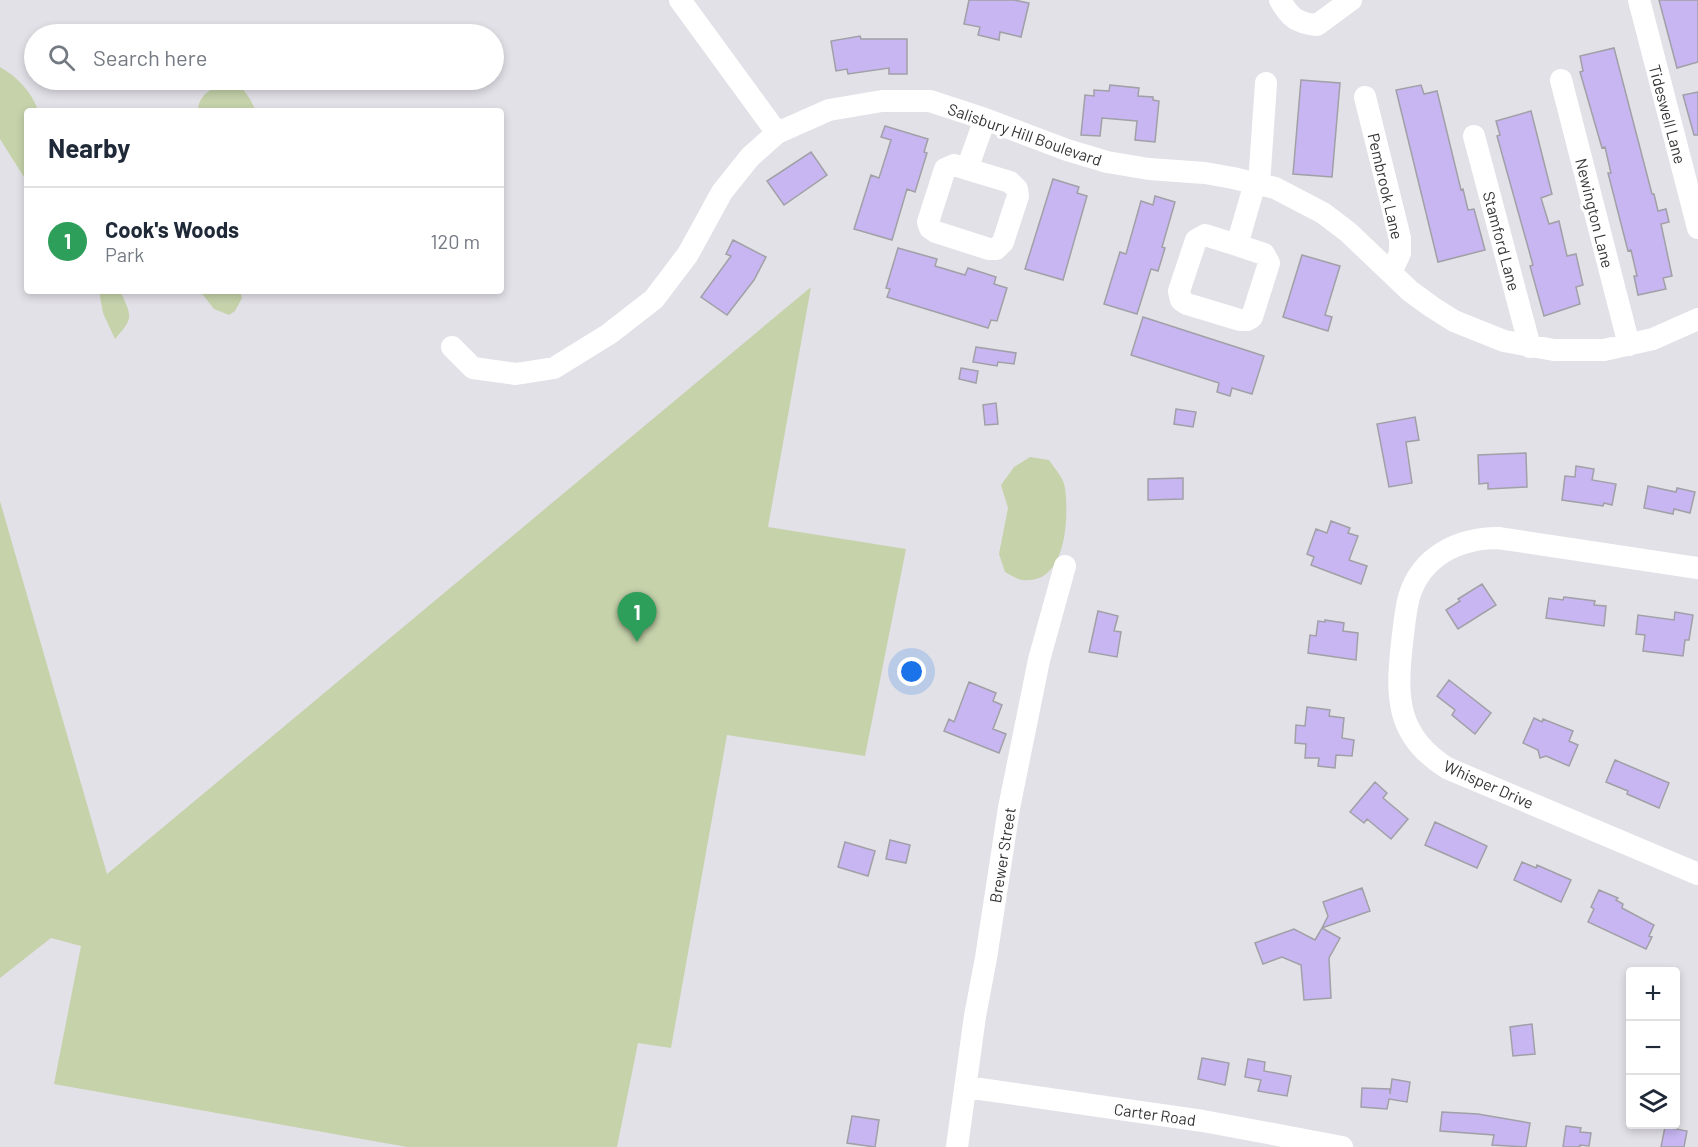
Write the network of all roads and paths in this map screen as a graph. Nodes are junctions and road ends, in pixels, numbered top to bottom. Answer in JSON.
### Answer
{"nodes":[{"id":1,"x":680,"y":0,"type":"edge"},
{"id":2,"x":1280,"y":0,"type":"edge"},
{"id":3,"x":1351,"y":0,"type":"edge"},
{"id":4,"x":1639,"y":0,"type":"edge"},
{"id":5,"x":1561,"y":80,"type":"dead end"},
{"id":6,"x":1266,"y":82,"type":"dead end"},
{"id":7,"x":1365,"y":98,"type":"dead end"},
{"id":8,"x":985,"y":119,"type":"junction"},
{"id":9,"x":777,"y":133,"type":"junction"},
{"id":10,"x":1474,"y":136,"type":"dead end"},
{"id":11,"x":967,"y":169,"type":"dead end"},
{"id":12,"x":1257,"y":183,"type":"junction"},
{"id":13,"x":1698,"y":228,"type":"edge"},
{"id":14,"x":1237,"y":245,"type":"dead end"},
{"id":15,"x":1391,"y":273,"type":"junction"},
{"id":16,"x":1698,"y":319,"type":"edge"},
{"id":17,"x":1629,"y":345,"type":"junction"},
{"id":18,"x":452,"y":347,"type":"dead end"},
{"id":19,"x":1530,"y":347,"type":"junction"},
{"id":20,"x":1065,"y":566,"type":"dead end"},
{"id":21,"x":1698,"y":568,"type":"edge"},
{"id":22,"x":1698,"y":874,"type":"edge"},
{"id":23,"x":966,"y":1087,"type":"junction"},
{"id":24,"x":957,"y":1147,"type":"edge"},
{"id":25,"x":1342,"y":1147,"type":"edge"}],
"edges":[{"from":1,"to":9,"type":"street"},
{"from":2,"to":3,"type":"street"},
{"from":4,"to":13,"type":"street","name":"Tideswell Lane"},
{"from":5,"to":17,"type":"street","name":"Newington Lane"},
{"from":6,"to":12,"type":"street"},
{"from":7,"to":15,"type":"street","name":"Pembrook Lane"},
{"from":8,"to":9,"type":"street","name":"Salisbury Hill Boulevard"},
{"from":8,"to":11,"type":"street"},
{"from":8,"to":12,"type":"street","name":"Salisbury Hill Boulevard"},
{"from":9,"to":18,"type":"street","name":"Salisbury Hill Boulevard"},
{"from":10,"to":19,"type":"street","name":"Stamford Lane"},
{"from":12,"to":14,"type":"street"},
{"from":12,"to":15,"type":"street","name":"Salisbury Hill Boulevard"},
{"from":15,"to":19,"type":"street","name":"Salisbury Hill Boulevard"},
{"from":16,"to":17,"type":"street","name":"Salisbury Hill Boulevard"},
{"from":17,"to":19,"type":"street","name":"Salisbury Hill Boulevard"},
{"from":20,"to":23,"type":"street","name":"Brewer Street"},
{"from":21,"to":22,"type":"street","name":"Whisper Drive"},
{"from":23,"to":24,"type":"street","name":"Brewer Street"},
{"from":23,"to":25,"type":"street","name":"Carter Road"}]}
